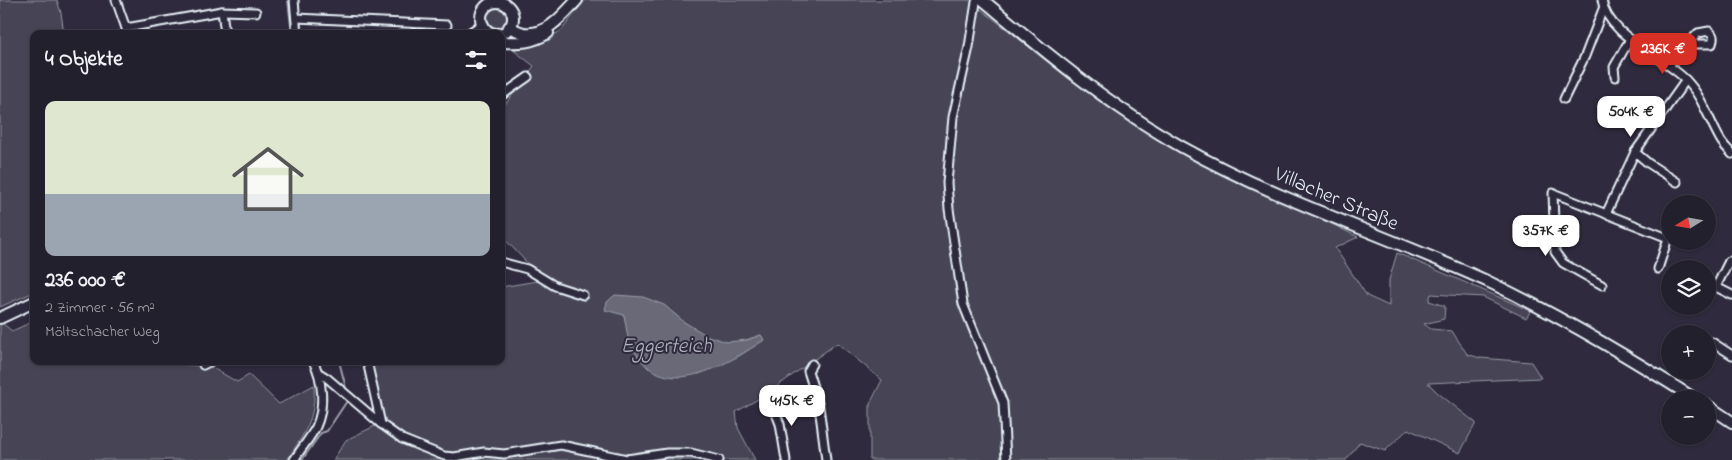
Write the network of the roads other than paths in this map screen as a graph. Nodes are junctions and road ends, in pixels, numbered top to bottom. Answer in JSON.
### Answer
{"nodes":[{"id":1,"x":116,"y":0,"type":"edge"},
{"id":2,"x":294,"y":0,"type":"edge"},
{"id":3,"x":577,"y":0,"type":"edge"},
{"id":4,"x":1602,"y":0,"type":"edge"},
{"id":5,"x":499,"y":1,"type":"edge"},
{"id":6,"x":979,"y":1,"type":"edge"},
{"id":7,"x":1603,"y":9,"type":"junction"},
{"id":8,"x":222,"y":11,"type":"junction"},
{"id":9,"x":256,"y":12,"type":"dead end"},
{"id":10,"x":564,"y":14,"type":"junction"},
{"id":11,"x":296,"y":18,"type":"junction"},
{"id":12,"x":447,"y":25,"type":"dead end"},
{"id":13,"x":483,"y":25,"type":"junction"},
{"id":14,"x":509,"y":27,"type":"junction"},
{"id":15,"x":127,"y":30,"type":"edge"},
{"id":16,"x":132,"y":30,"type":"edge"},
{"id":17,"x":225,"y":30,"type":"edge"},
{"id":18,"x":297,"y":30,"type":"edge"},
{"id":19,"x":476,"y":30,"type":"edge"},
{"id":20,"x":487,"y":30,"type":"edge"},
{"id":21,"x":505,"y":31,"type":"edge"},
{"id":22,"x":1630,"y":39,"type":"junction"},
{"id":23,"x":505,"y":42,"type":"edge"},
{"id":24,"x":1690,"y":44,"type":"dead end"},
{"id":25,"x":1668,"y":65,"type":"junction"},
{"id":26,"x":528,"y":77,"type":"dead end"},
{"id":27,"x":1615,"y":77,"type":"dead end"},
{"id":28,"x":1686,"y":80,"type":"junction"},
{"id":29,"x":505,"y":93,"type":"edge"},
{"id":30,"x":1564,"y":99,"type":"dead end"},
{"id":31,"x":1635,"y":152,"type":"junction"},
{"id":32,"x":1732,"y":154,"type":"edge"},
{"id":33,"x":1677,"y":182,"type":"dead end"},
{"id":34,"x":1606,"y":214,"type":"junction"},
{"id":35,"x":505,"y":263,"type":"edge"},
{"id":36,"x":1732,"y":263,"type":"edge"},
{"id":37,"x":1658,"y":269,"type":"dead end"},
{"id":38,"x":1602,"y":285,"type":"dead end"},
{"id":39,"x":583,"y":295,"type":"dead end"},
{"id":40,"x":1732,"y":295,"type":"edge"},
{"id":41,"x":30,"y":304,"type":"edge"},
{"id":42,"x":0,"y":318,"type":"edge"},
{"id":43,"x":1716,"y":345,"type":"edge"},
{"id":44,"x":1732,"y":355,"type":"edge"},
{"id":45,"x":812,"y":364,"type":"dead end"},
{"id":46,"x":315,"y":365,"type":"edge"},
{"id":47,"x":368,"y":365,"type":"edge"},
{"id":48,"x":319,"y":373,"type":"junction"},
{"id":49,"x":1680,"y":390,"type":"edge"},
{"id":50,"x":771,"y":401,"type":"dead end"},
{"id":51,"x":1716,"y":411,"type":"edge"},
{"id":52,"x":1732,"y":422,"type":"edge"},
{"id":53,"x":381,"y":424,"type":"junction"},
{"id":54,"x":294,"y":460,"type":"edge"},
{"id":55,"x":720,"y":460,"type":"edge"},
{"id":56,"x":786,"y":460,"type":"edge"},
{"id":57,"x":826,"y":460,"type":"edge"},
{"id":58,"x":1006,"y":460,"type":"edge"}],
"edges":[{"from":1,"to":15,"type":"street"},
{"from":2,"to":11,"type":"street"},
{"from":3,"to":10,"type":"main road"},
{"from":4,"to":7,"type":"street"},
{"from":5,"to":13,"type":"main road"},
{"from":5,"to":14,"type":"main road"},
{"from":6,"to":49,"type":"main road","name":"Villacher Straße"},
{"from":6,"to":58,"type":"street"},
{"from":7,"to":22,"type":"street"},
{"from":7,"to":30,"type":"street"},
{"from":8,"to":9,"type":"street"},
{"from":8,"to":16,"type":"street"},
{"from":8,"to":17,"type":"street"},
{"from":10,"to":14,"type":"main road"},
{"from":10,"to":23,"type":"main road"},
{"from":11,"to":12,"type":"street"},
{"from":11,"to":18,"type":"street"},
{"from":13,"to":19,"type":"main road"},
{"from":13,"to":20,"type":"main road"},
{"from":14,"to":21,"type":"main road"},
{"from":22,"to":25,"type":"street"},
{"from":22,"to":27,"type":"street"},
{"from":24,"to":25,"type":"street"},
{"from":25,"to":28,"type":"street"},
{"from":26,"to":29,"type":"street"},
{"from":28,"to":31,"type":"street"},
{"from":28,"to":32,"type":"street"},
{"from":31,"to":33,"type":"street"},
{"from":31,"to":34,"type":"street"},
{"from":34,"to":37,"type":"street"},
{"from":34,"to":38,"type":"street"},
{"from":35,"to":39,"type":"street"},
{"from":36,"to":40,"type":"street"},
{"from":41,"to":42,"type":"main road"},
{"from":43,"to":44,"type":"street"},
{"from":45,"to":57,"type":"street"},
{"from":46,"to":48,"type":"street"},
{"from":47,"to":53,"type":"street"},
{"from":48,"to":53,"type":"street"},
{"from":48,"to":54,"type":"street"},
{"from":50,"to":56,"type":"street"},
{"from":51,"to":52,"type":"main road"},
{"from":53,"to":55,"type":"street"}]}
